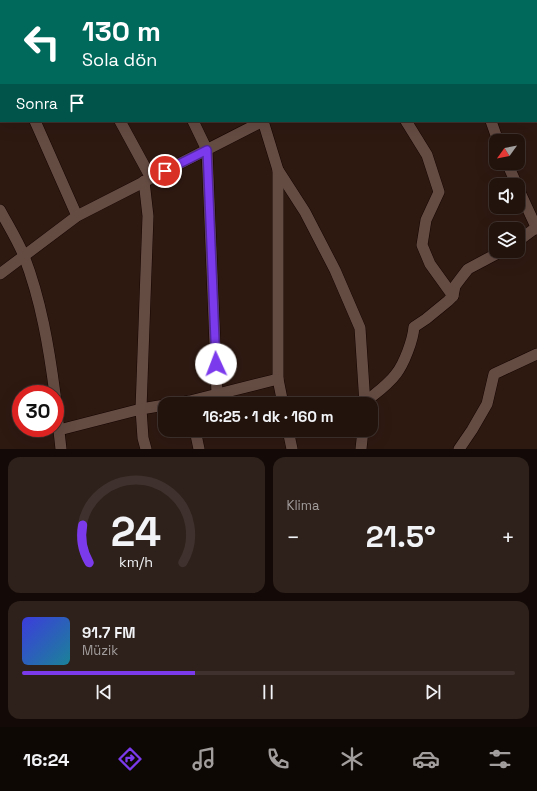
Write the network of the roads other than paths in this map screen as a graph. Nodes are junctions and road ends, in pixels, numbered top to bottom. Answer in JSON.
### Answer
{"nodes":[{"id":1,"x":36,"y":122,"type":"edge"},
{"id":2,"x":120,"y":122,"type":"edge"},
{"id":3,"x":193,"y":122,"type":"edge"},
{"id":4,"x":261,"y":122,"type":"edge"},
{"id":5,"x":263,"y":122,"type":"edge"},
{"id":6,"x":407,"y":122,"type":"edge"},
{"id":7,"x":491,"y":122,"type":"edge"},
{"id":8,"x":496,"y":134,"type":"edge"},
{"id":9,"x":207,"y":150,"type":"junction"},
{"id":10,"x":278,"y":170,"type":"junction"},
{"id":11,"x":148,"y":180,"type":"junction"},
{"id":12,"x":525,"y":203,"type":"edge"},
{"id":13,"x":0,"y":210,"type":"edge"},
{"id":14,"x":77,"y":216,"type":"junction"},
{"id":15,"x":537,"y":228,"type":"edge"},
{"id":16,"x":525,"y":236,"type":"edge"},
{"id":17,"x":24,"y":256,"type":"junction"},
{"id":18,"x":489,"y":258,"type":"edge"},
{"id":19,"x":0,"y":274,"type":"edge"},
{"id":20,"x":453,"y":296,"type":"junction"},
{"id":21,"x":537,"y":354,"type":"edge"},
{"id":22,"x":278,"y":378,"type":"junction"},
{"id":23,"x":54,"y":385,"type":"edge"},
{"id":24,"x":217,"y":394,"type":"junction"},
{"id":25,"x":208,"y":397,"type":"edge"},
{"id":26,"x":282,"y":397,"type":"edge"},
{"id":27,"x":365,"y":397,"type":"edge"},
{"id":28,"x":372,"y":397,"type":"edge"},
{"id":29,"x":158,"y":406,"type":"edge"},
{"id":30,"x":141,"y":409,"type":"junction"},
{"id":31,"x":64,"y":429,"type":"edge"},
{"id":32,"x":60,"y":437,"type":"edge"},
{"id":33,"x":196,"y":437,"type":"edge"},
{"id":34,"x":289,"y":437,"type":"edge"},
{"id":35,"x":362,"y":437,"type":"edge"},
{"id":36,"x":61,"y":449,"type":"edge"},
{"id":37,"x":146,"y":449,"type":"edge"},
{"id":38,"x":199,"y":449,"type":"edge"},
{"id":39,"x":292,"y":449,"type":"edge"},
{"id":40,"x":361,"y":449,"type":"edge"},
{"id":41,"x":459,"y":449,"type":"edge"}],
"edges":[{"from":1,"to":14,"type":"street"},
{"from":2,"to":11,"type":"street"},
{"from":3,"to":9,"type":"street"},
{"from":4,"to":9,"type":"street"},
{"from":5,"to":10,"type":"street"},
{"from":6,"to":20,"type":"street"},
{"from":7,"to":8,"type":"street"},
{"from":9,"to":11,"type":"street"},
{"from":9,"to":24,"type":"street"},
{"from":10,"to":22,"type":"street"},
{"from":10,"to":27,"type":"street"},
{"from":11,"to":14,"type":"street"},
{"from":11,"to":30,"type":"street"},
{"from":12,"to":15,"type":"street"},
{"from":13,"to":17,"type":"street"},
{"from":14,"to":17,"type":"street"},
{"from":15,"to":16,"type":"street"},
{"from":17,"to":19,"type":"street"},
{"from":17,"to":23,"type":"street"},
{"from":18,"to":20,"type":"street"},
{"from":20,"to":28,"type":"street"},
{"from":21,"to":41,"type":"street"},
{"from":22,"to":24,"type":"street"},
{"from":22,"to":26,"type":"street"},
{"from":24,"to":25,"type":"street"},
{"from":29,"to":30,"type":"street"},
{"from":30,"to":31,"type":"street"},
{"from":30,"to":37,"type":"street"},
{"from":32,"to":36,"type":"street"},
{"from":33,"to":38,"type":"street"},
{"from":34,"to":39,"type":"street"},
{"from":35,"to":40,"type":"street"}]}
